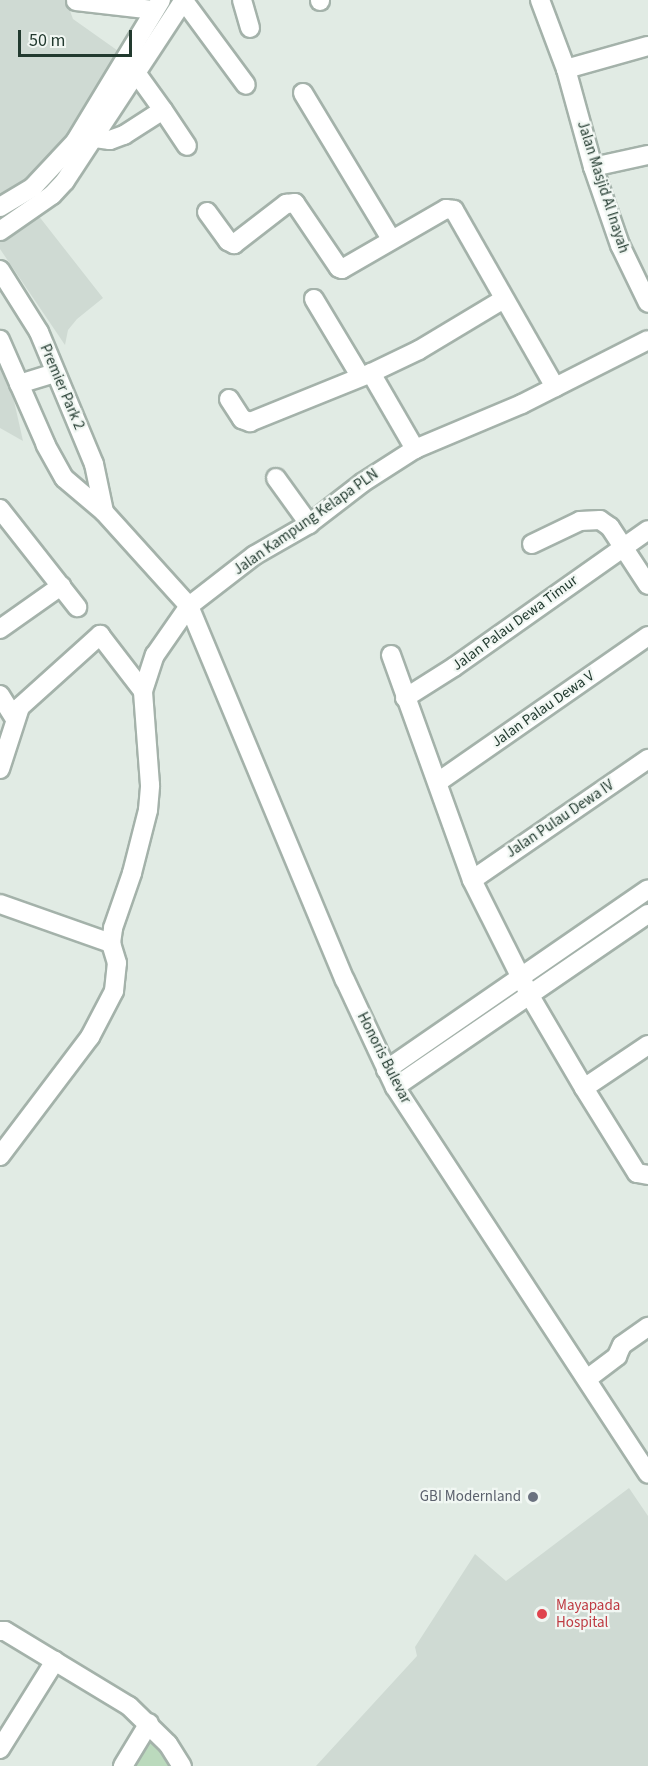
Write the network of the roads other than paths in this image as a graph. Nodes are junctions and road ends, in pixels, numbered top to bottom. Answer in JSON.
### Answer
{"nodes":[{"id":1,"x":184,"y":0,"type":"edge"},
{"id":2,"x":242,"y":0,"type":"edge"},
{"id":3,"x":540,"y":0,"type":"edge"},
{"id":4,"x":76,"y":1,"type":"edge"},
{"id":5,"x":157,"y":14,"type":"edge"},
{"id":6,"x":250,"y":28,"type":"dead end"},
{"id":7,"x":648,"y":46,"type":"edge"},
{"id":8,"x":566,"y":69,"type":"junction"},
{"id":9,"x":137,"y":74,"type":"junction"},
{"id":10,"x":246,"y":85,"type":"dead end"},
{"id":11,"x":303,"y":93,"type":"dead end"},
{"id":12,"x":163,"y":110,"type":"junction"},
{"id":13,"x":95,"y":138,"type":"junction"},
{"id":14,"x":187,"y":146,"type":"dead end"},
{"id":15,"x":648,"y":155,"type":"edge"},
{"id":16,"x":593,"y":167,"type":"junction"},
{"id":17,"x":0,"y":207,"type":"edge"},
{"id":18,"x":207,"y":212,"type":"dead end"},
{"id":19,"x":0,"y":231,"type":"edge"},
{"id":20,"x":391,"y":239,"type":"junction"},
{"id":21,"x":0,"y":270,"type":"edge"},
{"id":22,"x":314,"y":299,"type":"dead end"},
{"id":23,"x":504,"y":299,"type":"junction"},
{"id":24,"x":648,"y":303,"type":"edge"},
{"id":25,"x":0,"y":340,"type":"edge"},
{"id":26,"x":648,"y":340,"type":"edge"},
{"id":27,"x":55,"y":373,"type":"junction"},
{"id":28,"x":366,"y":374,"type":"junction"},
{"id":29,"x":20,"y":384,"type":"junction"},
{"id":30,"x":555,"y":387,"type":"junction"},
{"id":31,"x":229,"y":399,"type":"dead end"},
{"id":32,"x":415,"y":449,"type":"junction"},
{"id":33,"x":276,"y":478,"type":"dead end"},
{"id":34,"x":0,"y":509,"type":"edge"},
{"id":35,"x":104,"y":512,"type":"junction"},
{"id":36,"x":309,"y":524,"type":"junction"},
{"id":37,"x":648,"y":530,"type":"edge"},
{"id":38,"x":532,"y":544,"type":"dead end"},
{"id":39,"x":623,"y":546,"type":"junction"},
{"id":40,"x":648,"y":585,"type":"edge"},
{"id":41,"x":61,"y":586,"type":"junction"},
{"id":42,"x":189,"y":606,"type":"junction"},
{"id":43,"x":77,"y":607,"type":"dead end"},
{"id":44,"x":0,"y":629,"type":"edge"},
{"id":45,"x":648,"y":636,"type":"edge"},
{"id":46,"x":391,"y":656,"type":"dead end"},
{"id":47,"x":143,"y":691,"type":"junction"},
{"id":48,"x":0,"y":695,"type":"edge"},
{"id":49,"x":405,"y":698,"type":"junction"},
{"id":50,"x":15,"y":719,"type":"junction"},
{"id":51,"x":648,"y":759,"type":"edge"},
{"id":52,"x":0,"y":768,"type":"edge"},
{"id":53,"x":438,"y":782,"type":"junction"},
{"id":54,"x":472,"y":880,"type":"junction"},
{"id":55,"x":648,"y":889,"type":"edge"},
{"id":56,"x":0,"y":903,"type":"edge"},
{"id":57,"x":648,"y":914,"type":"edge"},
{"id":58,"x":111,"y":943,"type":"junction"},
{"id":59,"x":520,"y":977,"type":"junction"},
{"id":60,"x":530,"y":996,"type":"junction"},
{"id":61,"x":648,"y":1045,"type":"edge"},
{"id":62,"x":386,"y":1070,"type":"junction"},
{"id":63,"x":396,"y":1087,"type":"junction"},
{"id":64,"x":584,"y":1088,"type":"junction"},
{"id":65,"x":0,"y":1156,"type":"edge"},
{"id":66,"x":647,"y":1176,"type":"edge"},
{"id":67,"x":648,"y":1327,"type":"edge"},
{"id":68,"x":648,"y":1340,"type":"edge"},
{"id":69,"x":617,"y":1356,"type":"junction"},
{"id":70,"x":587,"y":1379,"type":"junction"},
{"id":71,"x":648,"y":1473,"type":"edge"},
{"id":72,"x":0,"y":1631,"type":"edge"},
{"id":73,"x":55,"y":1661,"type":"junction"},
{"id":74,"x":149,"y":1723,"type":"junction"},
{"id":75,"x":0,"y":1749,"type":"edge"},
{"id":76,"x":123,"y":1766,"type":"edge"},
{"id":77,"x":182,"y":1766,"type":"edge"}],
"edges":[{"from":1,"to":5,"type":"street"},
{"from":1,"to":10,"type":"street"},
{"from":2,"to":6,"type":"street"},
{"from":3,"to":8,"type":"street","name":"Jalan Masjid Al Inayah"},
{"from":4,"to":5,"type":"street"},
{"from":5,"to":9,"type":"street"},
{"from":5,"to":17,"type":"street"},
{"from":7,"to":8,"type":"street"},
{"from":8,"to":16,"type":"street","name":"Jalan Masjid Al Inayah"},
{"from":9,"to":12,"type":"street"},
{"from":9,"to":13,"type":"street"},
{"from":11,"to":20,"type":"street"},
{"from":12,"to":13,"type":"street"},
{"from":12,"to":14,"type":"street"},
{"from":13,"to":19,"type":"street"},
{"from":15,"to":16,"type":"street"},
{"from":16,"to":24,"type":"street","name":"Jalan Masjid Al Inayah"},
{"from":18,"to":20,"type":"street"},
{"from":20,"to":23,"type":"street"},
{"from":21,"to":27,"type":"street","name":"Premier Park 2"},
{"from":22,"to":28,"type":"street"},
{"from":23,"to":28,"type":"street"},
{"from":23,"to":30,"type":"street"},
{"from":25,"to":29,"type":"street"},
{"from":26,"to":30,"type":"street","name":"Jalan Kampung Kelapa PLN"},
{"from":27,"to":29,"type":"street"},
{"from":27,"to":35,"type":"street","name":"Premier Park 2"},
{"from":28,"to":31,"type":"street"},
{"from":28,"to":32,"type":"street"},
{"from":29,"to":35,"type":"street"},
{"from":30,"to":32,"type":"street","name":"Jalan Kampung Kelapa PLN"},
{"from":32,"to":36,"type":"street","name":"Jalan Kampung Kelapa PLN"},
{"from":33,"to":36,"type":"street"},
{"from":34,"to":41,"type":"street"},
{"from":35,"to":42,"type":"street"},
{"from":36,"to":42,"type":"street","name":"Jalan Kampung Kelapa PLN"},
{"from":37,"to":39,"type":"street","name":"Jalan Palau Dewa Timur"},
{"from":38,"to":39,"type":"street"},
{"from":39,"to":40,"type":"street"},
{"from":39,"to":49,"type":"street","name":"Jalan Palau Dewa Timur"},
{"from":41,"to":43,"type":"street"},
{"from":41,"to":44,"type":"street"},
{"from":42,"to":47,"type":"street","name":"Jalan Kampung Kelapa PLN"},
{"from":42,"to":62,"type":"street","name":"Honoris Bulevar"},
{"from":45,"to":53,"type":"street","name":"Jalan Palau Dewa V"},
{"from":46,"to":49,"type":"street"},
{"from":47,"to":50,"type":"street"},
{"from":47,"to":58,"type":"street","name":"Jalan Kampung Kelapa PLN"},
{"from":48,"to":50,"type":"street"},
{"from":49,"to":53,"type":"street"},
{"from":50,"to":52,"type":"street"},
{"from":51,"to":54,"type":"street","name":"Jalan Pulau Dewa IV"},
{"from":53,"to":54,"type":"street"},
{"from":54,"to":59,"type":"street"},
{"from":55,"to":59,"type":"street"},
{"from":56,"to":58,"type":"street"},
{"from":57,"to":60,"type":"street"},
{"from":58,"to":65,"type":"street","name":"Jalan Kampung Kelapa PLN"},
{"from":59,"to":60,"type":"street"},
{"from":59,"to":62,"type":"street"},
{"from":60,"to":63,"type":"street"},
{"from":60,"to":64,"type":"street"},
{"from":61,"to":64,"type":"street"},
{"from":62,"to":63,"type":"street","name":"Honoris Bulevar"},
{"from":63,"to":70,"type":"street","name":"Honoris Bulevar"},
{"from":64,"to":66,"type":"street"},
{"from":67,"to":69,"type":"street"},
{"from":68,"to":69,"type":"street"},
{"from":69,"to":70,"type":"street"},
{"from":70,"to":71,"type":"street","name":"Honoris Bulevar"},
{"from":72,"to":73,"type":"street"},
{"from":73,"to":74,"type":"street"},
{"from":73,"to":75,"type":"street"},
{"from":74,"to":76,"type":"street"},
{"from":74,"to":77,"type":"street"}]}
